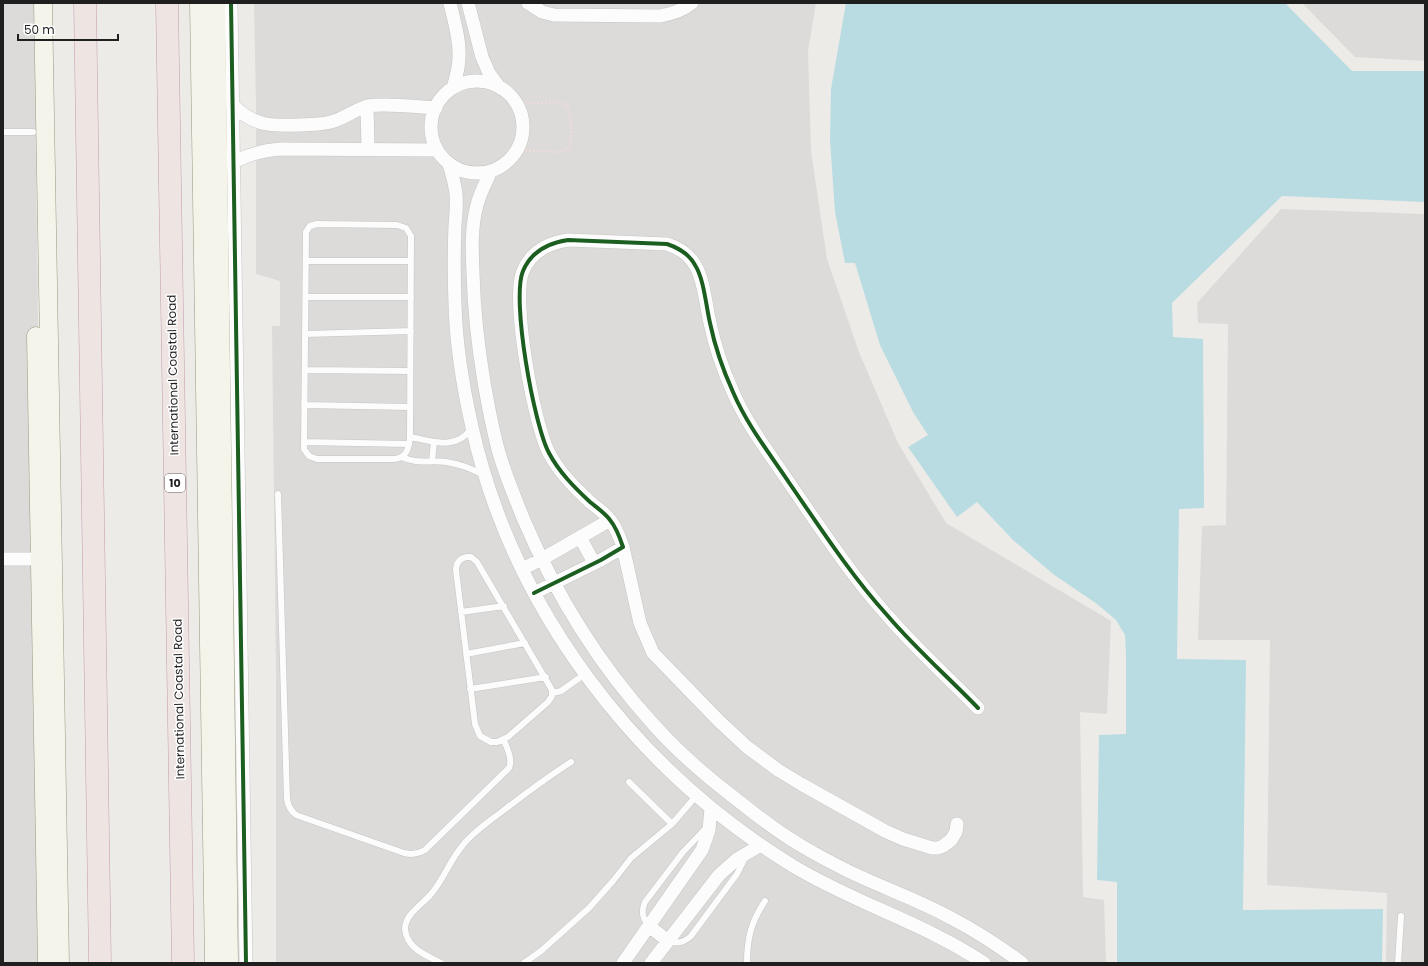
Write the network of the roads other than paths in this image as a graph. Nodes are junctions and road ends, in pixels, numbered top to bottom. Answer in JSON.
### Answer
{"nodes":[{"id":1,"x":31,"y":3,"type":"edge"},
{"id":2,"x":43,"y":3,"type":"edge"},
{"id":3,"x":85,"y":3,"type":"edge"},
{"id":4,"x":167,"y":3,"type":"edge"},
{"id":5,"x":199,"y":3,"type":"edge"},
{"id":6,"x":216,"y":3,"type":"edge"},
{"id":7,"x":231,"y":3,"type":"edge"},
{"id":8,"x":450,"y":3,"type":"edge"},
{"id":9,"x":468,"y":3,"type":"edge"},
{"id":10,"x":528,"y":3,"type":"edge"},
{"id":11,"x":686,"y":5,"type":"edge"},
{"id":12,"x":477,"y":38,"type":"junction"},
{"id":13,"x":459,"y":42,"type":"junction"},
{"id":14,"x":454,"y":88,"type":"junction"},
{"id":15,"x":500,"y":88,"type":"junction"},
{"id":16,"x":225,"y":106,"type":"junction"},
{"id":17,"x":368,"y":106,"type":"junction"},
{"id":18,"x":436,"y":108,"type":"junction"},
{"id":19,"x":3,"y":132,"type":"edge"},
{"id":20,"x":33,"y":132,"type":"junction"},
{"id":21,"x":368,"y":149,"type":"junction"},
{"id":22,"x":437,"y":150,"type":"junction"},
{"id":23,"x":234,"y":162,"type":"junction"},
{"id":24,"x":449,"y":164,"type":"junction"},
{"id":25,"x":491,"y":171,"type":"junction"},
{"id":26,"x":306,"y":261,"type":"junction"},
{"id":27,"x":411,"y":261,"type":"junction"},
{"id":28,"x":306,"y":297,"type":"junction"},
{"id":29,"x":411,"y":297,"type":"junction"},
{"id":30,"x":411,"y":331,"type":"junction"},
{"id":31,"x":305,"y":334,"type":"junction"},
{"id":32,"x":305,"y":370,"type":"junction"},
{"id":33,"x":410,"y":371,"type":"junction"},
{"id":34,"x":304,"y":405,"type":"junction"},
{"id":35,"x":410,"y":407,"type":"junction"},
{"id":36,"x":472,"y":427,"type":"junction"},
{"id":37,"x":409,"y":440,"type":"junction"},
{"id":38,"x":304,"y":442,"type":"junction"},
{"id":39,"x":434,"y":442,"type":"junction"},
{"id":40,"x":402,"y":456,"type":"junction"},
{"id":41,"x":432,"y":461,"type":"junction"},
{"id":42,"x":485,"y":476,"type":"junction"},
{"id":43,"x":278,"y":494,"type":"dead end"},
{"id":44,"x":610,"y":520,"type":"junction"},
{"id":45,"x":580,"y":537,"type":"junction"},
{"id":46,"x":623,"y":547,"type":"junction"},
{"id":47,"x":3,"y":559,"type":"edge"},
{"id":48,"x":40,"y":559,"type":"junction"},
{"id":49,"x":542,"y":559,"type":"junction"},
{"id":50,"x":594,"y":563,"type":"junction"},
{"id":51,"x":522,"y":569,"type":"junction"},
{"id":52,"x":554,"y":583,"type":"junction"},
{"id":53,"x":534,"y":593,"type":"junction"},
{"id":54,"x":504,"y":606,"type":"junction"},
{"id":55,"x":461,"y":612,"type":"junction"},
{"id":56,"x":525,"y":643,"type":"junction"},
{"id":57,"x":466,"y":654,"type":"junction"},
{"id":58,"x":585,"y":674,"type":"junction"},
{"id":59,"x":546,"y":677,"type":"junction"},
{"id":60,"x":470,"y":689,"type":"junction"},
{"id":61,"x":553,"y":693,"type":"junction"},
{"id":62,"x":978,"y":708,"type":"dead end"},
{"id":63,"x":234,"y":725,"type":"junction"},
{"id":64,"x":656,"y":728,"type":"junction"},
{"id":65,"x":504,"y":740,"type":"junction"},
{"id":66,"x":642,"y":743,"type":"junction"},
{"id":67,"x":571,"y":762,"type":"dead end"},
{"id":68,"x":629,"y":782,"type":"dead end"},
{"id":69,"x":716,"y":784,"type":"junction"},
{"id":70,"x":704,"y":801,"type":"junction"},
{"id":71,"x":672,"y":824,"type":"junction"},
{"id":72,"x":956,"y":824,"type":"dead end"},
{"id":73,"x":761,"y":845,"type":"junction"},
{"id":74,"x":826,"y":859,"type":"junction"},
{"id":75,"x":816,"y":878,"type":"junction"},
{"id":76,"x":765,"y":902,"type":"dead end"},
{"id":77,"x":1401,"y":916,"type":"dead end"},
{"id":78,"x":649,"y":926,"type":"junction"},
{"id":79,"x":221,"y":934,"type":"junction"},
{"id":80,"x":668,"y":941,"type":"junction"},
{"id":81,"x":47,"y":963,"type":"edge"},
{"id":82,"x":60,"y":963,"type":"edge"},
{"id":83,"x":100,"y":963,"type":"edge"},
{"id":84,"x":183,"y":963,"type":"edge"},
{"id":85,"x":214,"y":963,"type":"edge"},
{"id":86,"x":229,"y":963,"type":"edge"},
{"id":87,"x":246,"y":963,"type":"edge"},
{"id":88,"x":441,"y":963,"type":"edge"},
{"id":89,"x":524,"y":963,"type":"edge"},
{"id":90,"x":622,"y":963,"type":"edge"},
{"id":91,"x":651,"y":963,"type":"edge"},
{"id":92,"x":747,"y":963,"type":"edge"},
{"id":93,"x":984,"y":963,"type":"edge"},
{"id":94,"x":1022,"y":963,"type":"edge"},
{"id":95,"x":1398,"y":963,"type":"edge"}],
"edges":[{"from":1,"to":20,"type":"main road"},
{"from":2,"to":82,"type":"main road"},
{"from":3,"to":83,"type":"highway"},
{"from":4,"to":84,"type":"highway","name":"International Coastal Road","number":"10"},
{"from":5,"to":79,"type":"main road"},
{"from":6,"to":16,"type":"main road"},
{"from":7,"to":16,"type":"street"},
{"from":8,"to":13,"type":"street"},
{"from":9,"to":12,"type":"street"},
{"from":10,"to":11,"type":"street"},
{"from":12,"to":13,"type":"street"},
{"from":12,"to":15,"type":"street"},
{"from":13,"to":14,"type":"street"},
{"from":14,"to":15,"type":"street"},
{"from":14,"to":18,"type":"street"},
{"from":15,"to":25,"type":"street"},
{"from":16,"to":17,"type":"street"},
{"from":16,"to":23,"type":"street"},
{"from":16,"to":63,"type":"main road"},
{"from":17,"to":18,"type":"street"},
{"from":17,"to":21,"type":"street"},
{"from":18,"to":22,"type":"street"},
{"from":19,"to":20,"type":"lane"},
{"from":20,"to":48,"type":"main road"},
{"from":21,"to":22,"type":"street"},
{"from":21,"to":23,"type":"street"},
{"from":22,"to":24,"type":"street"},
{"from":23,"to":63,"type":"street"},
{"from":24,"to":25,"type":"street"},
{"from":24,"to":36,"type":"street"},
{"from":25,"to":49,"type":"street"},
{"from":26,"to":27,"type":"lane"},
{"from":26,"to":27,"type":"lane"},
{"from":26,"to":28,"type":"lane"},
{"from":27,"to":29,"type":"lane"},
{"from":28,"to":29,"type":"lane"},
{"from":28,"to":31,"type":"lane"},
{"from":29,"to":30,"type":"lane"},
{"from":30,"to":31,"type":"lane"},
{"from":30,"to":33,"type":"lane"},
{"from":31,"to":32,"type":"lane"},
{"from":32,"to":33,"type":"lane"},
{"from":32,"to":34,"type":"lane"},
{"from":33,"to":35,"type":"lane"},
{"from":34,"to":35,"type":"lane"},
{"from":34,"to":38,"type":"lane"},
{"from":35,"to":37,"type":"lane"},
{"from":36,"to":39,"type":"lane"},
{"from":36,"to":42,"type":"street"},
{"from":37,"to":38,"type":"lane"},
{"from":37,"to":39,"type":"lane"},
{"from":37,"to":40,"type":"lane"},
{"from":38,"to":40,"type":"lane"},
{"from":39,"to":41,"type":"lane"},
{"from":40,"to":41,"type":"lane"},
{"from":41,"to":42,"type":"lane"},
{"from":42,"to":51,"type":"street"},
{"from":43,"to":65,"type":"lane"},
{"from":44,"to":45,"type":"street"},
{"from":44,"to":46,"type":"street"},
{"from":44,"to":62,"type":"street"},
{"from":45,"to":49,"type":"street"},
{"from":45,"to":50,"type":"street"},
{"from":46,"to":50,"type":"street"},
{"from":46,"to":72,"type":"street"},
{"from":47,"to":48,"type":"street"},
{"from":48,"to":81,"type":"main road"},
{"from":49,"to":51,"type":"street"},
{"from":49,"to":52,"type":"street"},
{"from":50,"to":52,"type":"street"},
{"from":51,"to":53,"type":"street"},
{"from":52,"to":53,"type":"street"},
{"from":52,"to":64,"type":"street"},
{"from":53,"to":58,"type":"street"},
{"from":54,"to":55,"type":"lane"},
{"from":54,"to":55,"type":"lane"},
{"from":54,"to":56,"type":"lane"},
{"from":55,"to":57,"type":"lane"},
{"from":56,"to":57,"type":"lane"},
{"from":56,"to":59,"type":"lane"},
{"from":57,"to":60,"type":"lane"},
{"from":58,"to":61,"type":"lane"},
{"from":58,"to":66,"type":"street"},
{"from":59,"to":60,"type":"lane"},
{"from":59,"to":61,"type":"lane"},
{"from":60,"to":65,"type":"lane"},
{"from":61,"to":65,"type":"lane"},
{"from":63,"to":79,"type":"main road"},
{"from":63,"to":87,"type":"street"},
{"from":64,"to":66,"type":"street"},
{"from":64,"to":69,"type":"street"},
{"from":66,"to":70,"type":"street"},
{"from":67,"to":88,"type":"lane"},
{"from":68,"to":71,"type":"lane"},
{"from":69,"to":70,"type":"street"},
{"from":69,"to":74,"type":"street"},
{"from":70,"to":71,"type":"lane"},
{"from":70,"to":73,"type":"street"},
{"from":70,"to":78,"type":"street"},
{"from":71,"to":89,"type":"lane"},
{"from":73,"to":75,"type":"street"},
{"from":73,"to":80,"type":"street"},
{"from":74,"to":75,"type":"street"},
{"from":74,"to":94,"type":"street"},
{"from":75,"to":93,"type":"street"},
{"from":76,"to":92,"type":"lane"},
{"from":77,"to":95,"type":"lane"},
{"from":78,"to":80,"type":"street"},
{"from":78,"to":90,"type":"street"},
{"from":79,"to":85,"type":"main road"},
{"from":79,"to":86,"type":"main road"},
{"from":80,"to":91,"type":"street"}]}
